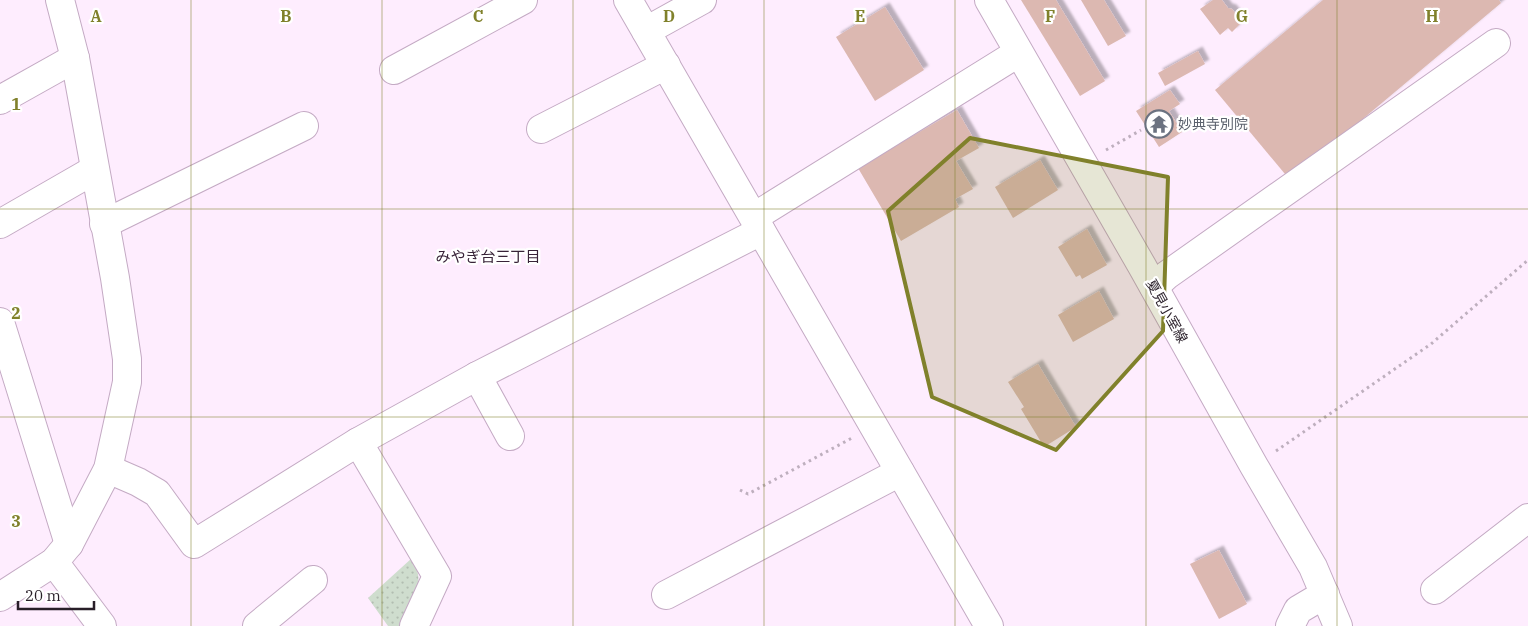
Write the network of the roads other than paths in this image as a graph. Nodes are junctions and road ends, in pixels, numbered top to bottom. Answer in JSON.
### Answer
{"nodes":[{"id":1,"x":60,"y":0,"type":"edge"},
{"id":2,"x":524,"y":0,"type":"edge"},
{"id":3,"x":628,"y":0,"type":"edge"},
{"id":4,"x":702,"y":0,"type":"edge"},
{"id":5,"x":988,"y":0,"type":"edge"},
{"id":6,"x":646,"y":31,"type":"junction"},
{"id":7,"x":1496,"y":43,"type":"dead end"},
{"id":8,"x":1018,"y":53,"type":"junction"},
{"id":9,"x":74,"y":58,"type":"junction"},
{"id":10,"x":666,"y":65,"type":"junction"},
{"id":11,"x":394,"y":70,"type":"dead end"},
{"id":12,"x":0,"y":100,"type":"edge"},
{"id":13,"x":304,"y":126,"type":"dead end"},
{"id":14,"x":540,"y":128,"type":"dead end"},
{"id":15,"x":94,"y":170,"type":"junction"},
{"id":16,"x":0,"y":224,"type":"edge"},
{"id":17,"x":104,"y":224,"type":"junction"},
{"id":18,"x":758,"y":224,"type":"junction"},
{"id":19,"x":1154,"y":287,"type":"junction"},
{"id":20,"x":0,"y":322,"type":"edge"},
{"id":21,"x":477,"y":376,"type":"junction"},
{"id":22,"x":510,"y":436,"type":"dead end"},
{"id":23,"x":358,"y":442,"type":"junction"},
{"id":24,"x":108,"y":469,"type":"junction"},
{"id":25,"x":900,"y":472,"type":"junction"},
{"id":26,"x":1528,"y":518,"type":"edge"},
{"id":27,"x":62,"y":553,"type":"junction"},
{"id":28,"x":313,"y":580,"type":"dead end"},
{"id":29,"x":1435,"y":590,"type":"dead end"},
{"id":30,"x":1325,"y":594,"type":"junction"},
{"id":31,"x":666,"y":595,"type":"dead end"},
{"id":32,"x":0,"y":597,"type":"edge"},
{"id":33,"x":102,"y":626,"type":"edge"},
{"id":34,"x":257,"y":626,"type":"edge"},
{"id":35,"x":414,"y":626,"type":"edge"},
{"id":36,"x":988,"y":626,"type":"edge"},
{"id":37,"x":1290,"y":626,"type":"edge"},
{"id":38,"x":1338,"y":626,"type":"edge"}],
"edges":[{"from":1,"to":9,"type":"street"},
{"from":2,"to":11,"type":"street"},
{"from":3,"to":6,"type":"street"},
{"from":4,"to":6,"type":"street"},
{"from":5,"to":8,"type":"street","name":"夏見小室線"},
{"from":6,"to":10,"type":"street"},
{"from":7,"to":19,"type":"street"},
{"from":8,"to":18,"type":"street"},
{"from":8,"to":19,"type":"street","name":"夏見小室線"},
{"from":9,"to":12,"type":"street"},
{"from":9,"to":15,"type":"street"},
{"from":10,"to":14,"type":"street"},
{"from":10,"to":18,"type":"street"},
{"from":13,"to":17,"type":"street"},
{"from":15,"to":16,"type":"street"},
{"from":15,"to":17,"type":"street"},
{"from":17,"to":24,"type":"street"},
{"from":18,"to":21,"type":"street"},
{"from":18,"to":25,"type":"street"},
{"from":19,"to":30,"type":"street","name":"夏見小室線"},
{"from":20,"to":27,"type":"street"},
{"from":21,"to":22,"type":"street"},
{"from":21,"to":23,"type":"street"},
{"from":23,"to":24,"type":"street"},
{"from":23,"to":35,"type":"street"},
{"from":24,"to":27,"type":"street"},
{"from":25,"to":31,"type":"street"},
{"from":25,"to":36,"type":"street"},
{"from":26,"to":29,"type":"street"},
{"from":27,"to":32,"type":"street"},
{"from":27,"to":33,"type":"street"},
{"from":28,"to":34,"type":"street"},
{"from":30,"to":37,"type":"street"},
{"from":30,"to":38,"type":"street","name":"夏見小室線"}]}
